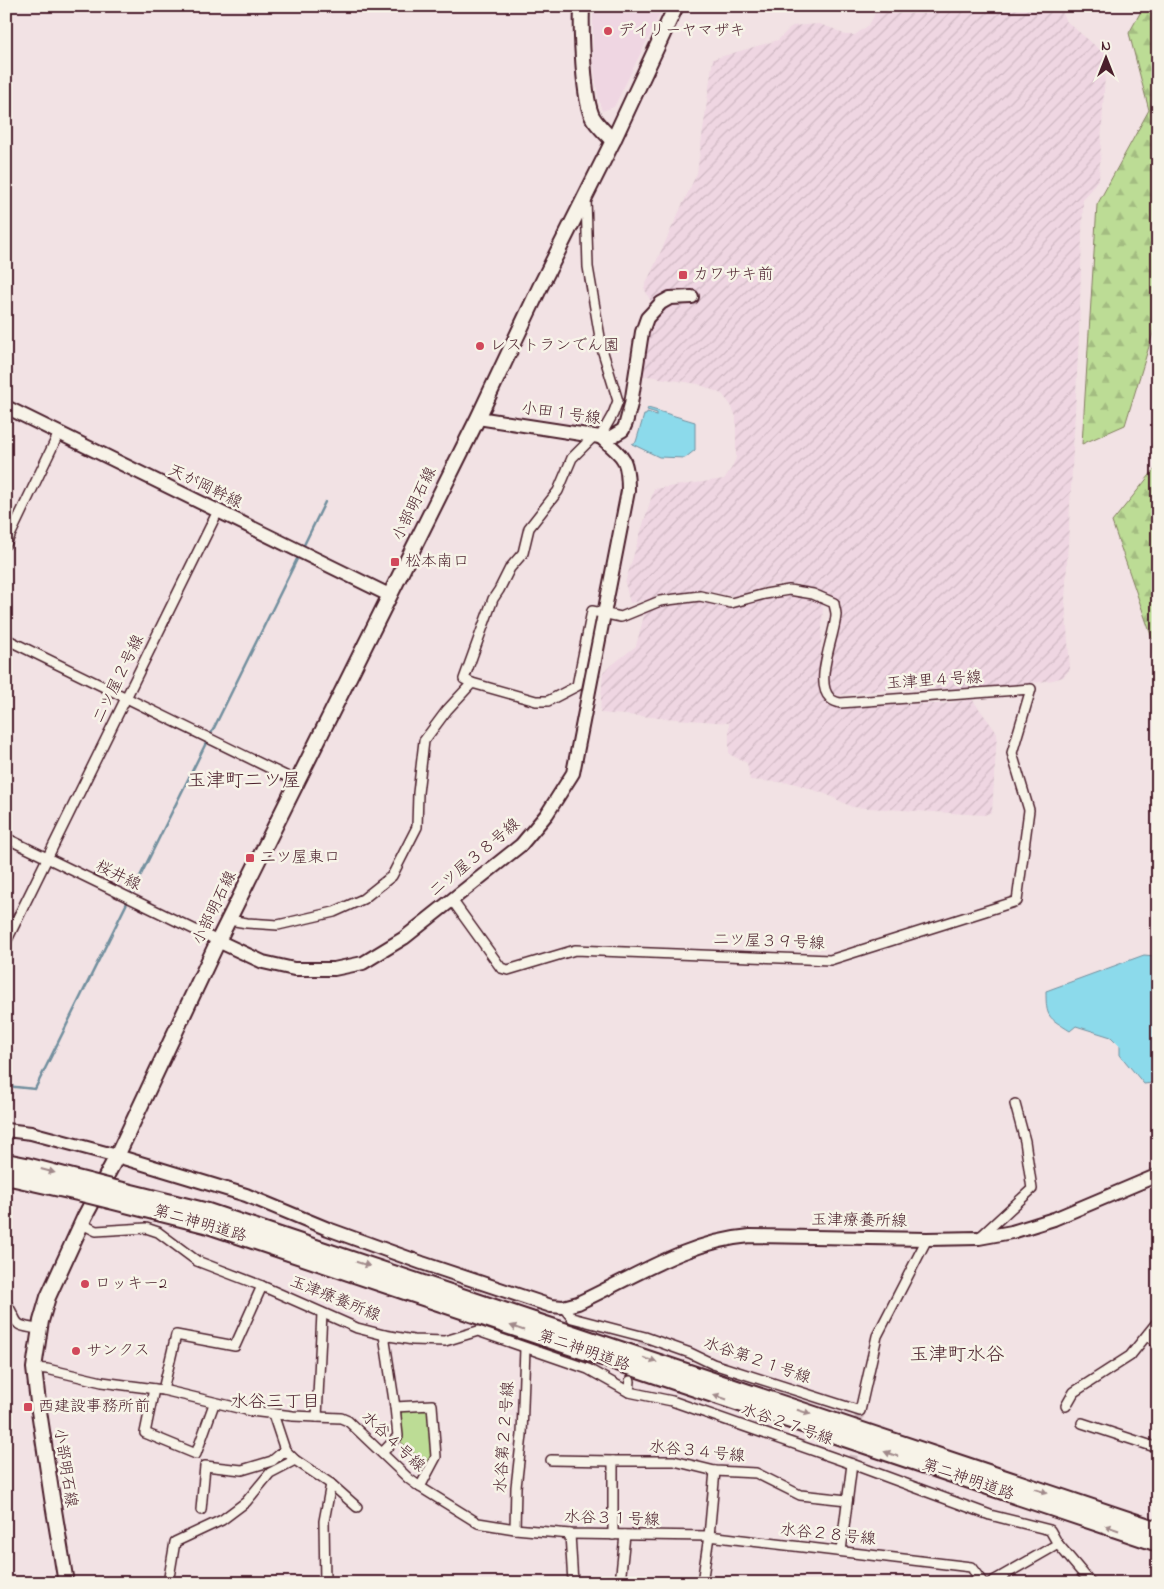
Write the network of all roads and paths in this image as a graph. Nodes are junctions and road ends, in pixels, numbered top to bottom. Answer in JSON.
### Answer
{"nodes":[{"id":1,"x":582,"y":6,"type":"edge"},
{"id":2,"x":676,"y":6,"type":"edge"},
{"id":3,"x":613,"y":142,"type":"junction"},
{"id":4,"x":586,"y":195,"type":"junction"},
{"id":5,"x":692,"y":297,"type":"dead end"},
{"id":6,"x":6,"y":407,"type":"edge"},
{"id":7,"x":478,"y":418,"type":"junction"},
{"id":8,"x":59,"y":433,"type":"junction"},
{"id":9,"x":597,"y":437,"type":"junction"},
{"id":10,"x":218,"y":511,"type":"junction"},
{"id":11,"x":6,"y":544,"type":"edge"},
{"id":12,"x":389,"y":595,"type":"junction"},
{"id":13,"x":605,"y":614,"type":"junction"},
{"id":14,"x":6,"y":640,"type":"edge"},
{"id":15,"x":472,"y":683,"type":"junction"},
{"id":16,"x":1031,"y":689,"type":"joint"},
{"id":17,"x":126,"y":698,"type":"junction"},
{"id":18,"x":296,"y":781,"type":"junction"},
{"id":19,"x":6,"y":838,"type":"edge"},
{"id":20,"x":48,"y":859,"type":"junction"},
{"id":21,"x":452,"y":900,"type":"junction"},
{"id":22,"x":229,"y":920,"type":"junction"},
{"id":23,"x":218,"y":941,"type":"junction"},
{"id":24,"x":6,"y":942,"type":"edge"},
{"id":25,"x":1015,"y":1104,"type":"dead end"},
{"id":26,"x":6,"y":1130,"type":"edge"},
{"id":27,"x":117,"y":1156,"type":"junction"},
{"id":28,"x":6,"y":1162,"type":"edge"},
{"id":29,"x":1158,"y":1175,"type":"edge"},
{"id":30,"x":6,"y":1176,"type":"edge"},
{"id":31,"x":86,"y":1188,"type":"junction"},
{"id":32,"x":113,"y":1194,"type":"junction"},
{"id":33,"x":82,"y":1224,"type":"junction"},
{"id":34,"x":979,"y":1238,"type":"junction"},
{"id":35,"x":927,"y":1239,"type":"junction"},
{"id":36,"x":262,"y":1286,"type":"junction"},
{"id":37,"x":6,"y":1303,"type":"edge"},
{"id":38,"x":563,"y":1307,"type":"junction"},
{"id":39,"x":322,"y":1313,"type":"junction"},
{"id":40,"x":1158,"y":1320,"type":"edge"},
{"id":41,"x":39,"y":1329,"type":"junction"},
{"id":42,"x":1148,"y":1334,"type":"junction"},
{"id":43,"x":384,"y":1335,"type":"junction"},
{"id":44,"x":1158,"y":1346,"type":"edge"},
{"id":45,"x":525,"y":1348,"type":"junction"},
{"id":46,"x":34,"y":1368,"type":"junction"},
{"id":47,"x":630,"y":1380,"type":"dead end"},
{"id":48,"x":159,"y":1390,"type":"junction"},
{"id":49,"x":629,"y":1392,"type":"junction"},
{"id":50,"x":214,"y":1404,"type":"junction"},
{"id":51,"x":1066,"y":1406,"type":"dead end"},
{"id":52,"x":395,"y":1407,"type":"junction"},
{"id":53,"x":273,"y":1414,"type":"junction"},
{"id":54,"x":317,"y":1417,"type":"junction"},
{"id":55,"x":1082,"y":1423,"type":"dead end"},
{"id":56,"x":1158,"y":1448,"type":"edge"},
{"id":57,"x":285,"y":1450,"type":"junction"},
{"id":58,"x":382,"y":1453,"type":"junction"},
{"id":59,"x":295,"y":1460,"type":"junction"},
{"id":60,"x":552,"y":1460,"type":"dead end"},
{"id":61,"x":613,"y":1461,"type":"junction"},
{"id":62,"x":852,"y":1464,"type":"junction"},
{"id":63,"x":715,"y":1472,"type":"junction"},
{"id":64,"x":331,"y":1484,"type":"junction"},
{"id":65,"x":420,"y":1487,"type":"junction"},
{"id":66,"x":847,"y":1500,"type":"junction"},
{"id":67,"x":357,"y":1507,"type":"dead end"},
{"id":68,"x":202,"y":1510,"type":"dead end"},
{"id":69,"x":515,"y":1530,"type":"junction"},
{"id":70,"x":1158,"y":1530,"type":"edge"},
{"id":71,"x":570,"y":1534,"type":"junction"},
{"id":72,"x":612,"y":1535,"type":"junction"},
{"id":73,"x":625,"y":1536,"type":"junction"},
{"id":74,"x":708,"y":1536,"type":"junction"},
{"id":75,"x":1158,"y":1543,"type":"edge"},
{"id":76,"x":1058,"y":1544,"type":"junction"},
{"id":77,"x":841,"y":1551,"type":"junction"},
{"id":78,"x":66,"y":1583,"type":"edge"},
{"id":79,"x":168,"y":1583,"type":"edge"},
{"id":80,"x":325,"y":1583,"type":"edge"},
{"id":81,"x":573,"y":1583,"type":"edge"},
{"id":82,"x":620,"y":1583,"type":"edge"},
{"id":83,"x":702,"y":1583,"type":"edge"},
{"id":84,"x":983,"y":1583,"type":"edge"},
{"id":85,"x":990,"y":1583,"type":"edge"},
{"id":86,"x":1090,"y":1583,"type":"edge"}],
"edges":[{"from":1,"to":3,"type":"main road"},
{"from":2,"to":3,"type":"main road","name":"小部明石線"},
{"from":3,"to":4,"type":"main road","name":"小部明石線"},
{"from":4,"to":7,"type":"main road","name":"小部明石線"},
{"from":4,"to":9,"type":"street"},
{"from":5,"to":9,"type":"street","name":"小田１号線"},
{"from":6,"to":8,"type":"street","name":"天が岡幹線"},
{"from":7,"to":9,"type":"street","name":"小田１号線"},
{"from":7,"to":12,"type":"main road","name":"小部明石線"},
{"from":8,"to":10,"type":"street","name":"天が岡幹線"},
{"from":8,"to":11,"type":"street"},
{"from":9,"to":13,"type":"street","name":"二ツ屋３８号線"},
{"from":9,"to":15,"type":"street"},
{"from":10,"to":12,"type":"street","name":"天が岡幹線"},
{"from":10,"to":17,"type":"street","name":"二ツ屋２号線"},
{"from":12,"to":18,"type":"main road","name":"小部明石線"},
{"from":13,"to":15,"type":"street"},
{"from":13,"to":16,"type":"street","name":"玉津里４号線"},
{"from":13,"to":21,"type":"street","name":"二ツ屋３８号線"},
{"from":14,"to":17,"type":"street"},
{"from":15,"to":22,"type":"street"},
{"from":16,"to":21,"type":"street","name":"二ツ屋３９号線"},
{"from":17,"to":18,"type":"street"},
{"from":17,"to":20,"type":"street","name":"二ツ屋２号線"},
{"from":18,"to":22,"type":"main road","name":"小部明石線"},
{"from":19,"to":20,"type":"street","name":"桜井線"},
{"from":20,"to":23,"type":"street","name":"桜井線"},
{"from":20,"to":24,"type":"street","name":"二ツ屋２号線"},
{"from":21,"to":23,"type":"street","name":"二ツ屋３８号線"},
{"from":22,"to":23,"type":"main road","name":"小部明石線"},
{"from":23,"to":27,"type":"main road","name":"小部明石線"},
{"from":25,"to":34,"type":"street"},
{"from":26,"to":27,"type":"street"},
{"from":27,"to":33,"type":"main road","name":"小部明石線"},
{"from":27,"to":38,"type":"street"},
{"from":28,"to":31,"type":"highway","name":"第二神明道路","one_way":true},
{"from":29,"to":34,"type":"street","name":"玉津療養所線"},
{"from":30,"to":31,"type":"highway","name":"第二神明道路"},
{"from":31,"to":32,"type":"highway","name":"第二神明道路","bridge":true},
{"from":32,"to":70,"type":"highway","name":"第二神明道路","one_way":true},
{"from":75,"to":32,"type":"highway","name":"第二神明道路","one_way":true},
{"from":33,"to":36,"type":"street","name":"玉津療養所線"},
{"from":33,"to":41,"type":"main road","name":"小部明石線"},
{"from":34,"to":35,"type":"street","name":"玉津療養所線"},
{"from":35,"to":38,"type":"street","name":"玉津療養所線"},
{"from":35,"to":38,"type":"street","name":"水谷第２１号線"},
{"from":36,"to":39,"type":"street","name":"玉津療養所線"},
{"from":36,"to":48,"type":"street"},
{"from":37,"to":41,"type":"street"},
{"from":39,"to":43,"type":"street","name":"玉津療養所線"},
{"from":39,"to":54,"type":"street"},
{"from":40,"to":42,"type":"street"},
{"from":41,"to":46,"type":"main road","name":"小部明石線"},
{"from":42,"to":44,"type":"street"},
{"from":42,"to":51,"type":"street"},
{"from":43,"to":45,"type":"street","name":"玉津療養所線"},
{"from":43,"to":52,"type":"street"},
{"from":45,"to":49,"type":"street","name":"玉津療養所線"},
{"from":45,"to":69,"type":"street","name":"水谷第２２号線"},
{"from":46,"to":48,"type":"street","name":"水谷４号線"},
{"from":46,"to":78,"type":"main road","name":"小部明石線"},
{"from":47,"to":49,"type":"street"},
{"from":48,"to":50,"type":"street","name":"水谷４号線"},
{"from":48,"to":50,"type":"street"},
{"from":49,"to":62,"type":"street","name":"水谷２７号線"},
{"from":50,"to":53,"type":"street","name":"水谷４号線"},
{"from":52,"to":58,"type":"street"},
{"from":52,"to":65,"type":"street"},
{"from":53,"to":54,"type":"street","name":"水谷４号線"},
{"from":53,"to":57,"type":"street"},
{"from":54,"to":58,"type":"street","name":"水谷４号線"},
{"from":55,"to":56,"type":"street"},
{"from":57,"to":59,"type":"street"},
{"from":57,"to":68,"type":"street"},
{"from":58,"to":65,"type":"street","name":"水谷４号線"},
{"from":59,"to":64,"type":"street"},
{"from":59,"to":79,"type":"street"},
{"from":60,"to":61,"type":"street","name":"水谷３４号線"},
{"from":61,"to":63,"type":"street","name":"水谷３４号線"},
{"from":61,"to":72,"type":"street"},
{"from":62,"to":66,"type":"street"},
{"from":62,"to":76,"type":"street","name":"水谷２７号線"},
{"from":63,"to":66,"type":"street","name":"水谷３４号線"},
{"from":63,"to":74,"type":"street"},
{"from":64,"to":67,"type":"street"},
{"from":64,"to":80,"type":"street"},
{"from":65,"to":69,"type":"street","name":"水谷４号線"},
{"from":66,"to":77,"type":"street"},
{"from":69,"to":71,"type":"street","name":"水谷３１号線"},
{"from":71,"to":72,"type":"street","name":"水谷３１号線"},
{"from":71,"to":81,"type":"street"},
{"from":72,"to":73,"type":"street","name":"水谷３１号線"},
{"from":73,"to":74,"type":"street","name":"水谷３１号線"},
{"from":73,"to":82,"type":"street"},
{"from":74,"to":77,"type":"street","name":"水谷２８号線"},
{"from":74,"to":83,"type":"street"},
{"from":76,"to":85,"type":"street"},
{"from":76,"to":86,"type":"street","name":"水谷２７号線"},
{"from":77,"to":84,"type":"street","name":"水谷２８号線"}]}
